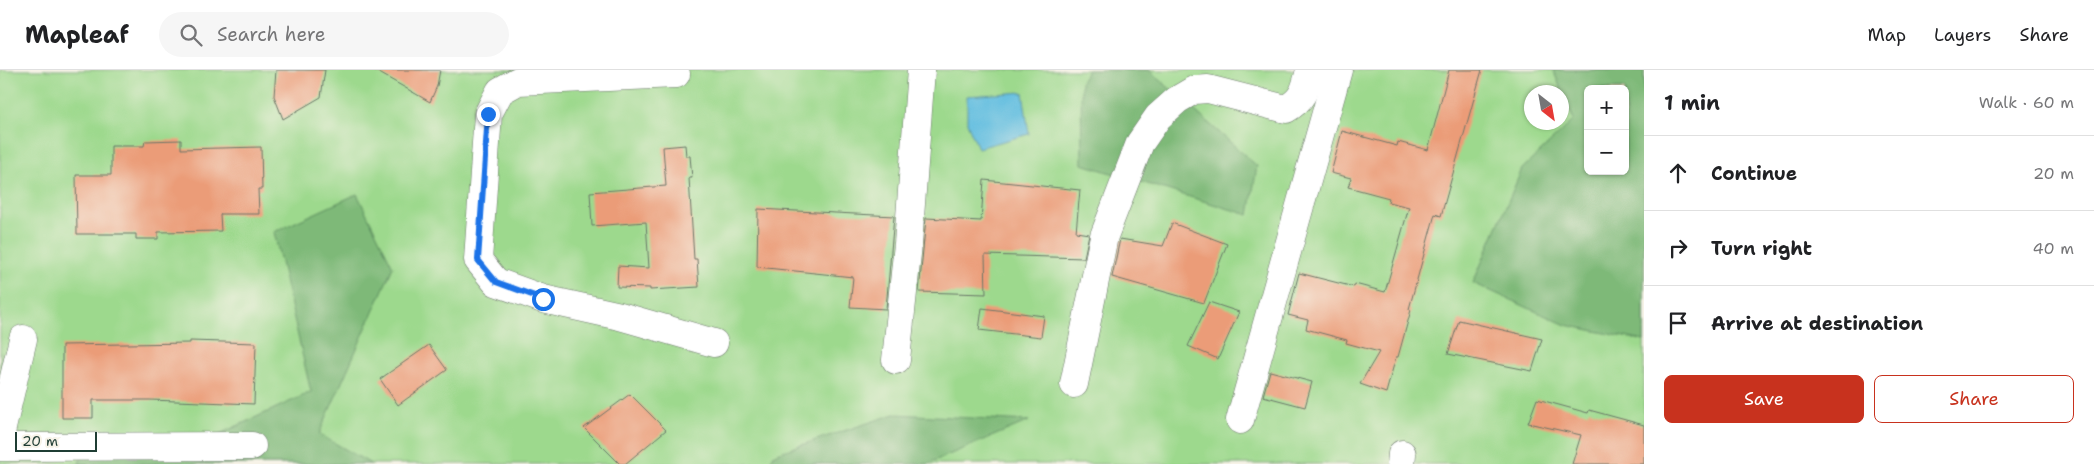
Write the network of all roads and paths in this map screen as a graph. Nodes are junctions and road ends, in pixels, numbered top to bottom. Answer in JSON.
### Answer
{"nodes":[{"id":1,"x":921,"y":70,"type":"edge"},
{"id":2,"x":1310,"y":70,"type":"edge"},
{"id":3,"x":1338,"y":70,"type":"edge"},
{"id":4,"x":676,"y":74,"type":"dead end"},
{"id":5,"x":23,"y":340,"type":"dead end"},
{"id":6,"x":714,"y":342,"type":"dead end"},
{"id":7,"x":896,"y":360,"type":"dead end"},
{"id":8,"x":1074,"y":384,"type":"dead end"},
{"id":9,"x":1240,"y":420,"type":"dead end"},
{"id":10,"x":0,"y":446,"type":"edge"},
{"id":11,"x":252,"y":446,"type":"dead end"}],
"edges":[{"from":1,"to":7,"type":"street"},
{"from":2,"to":8,"type":"street"},
{"from":3,"to":9,"type":"street"},
{"from":4,"to":6,"type":"street"},
{"from":5,"to":10,"type":"street"},
{"from":10,"to":11,"type":"street"}]}
